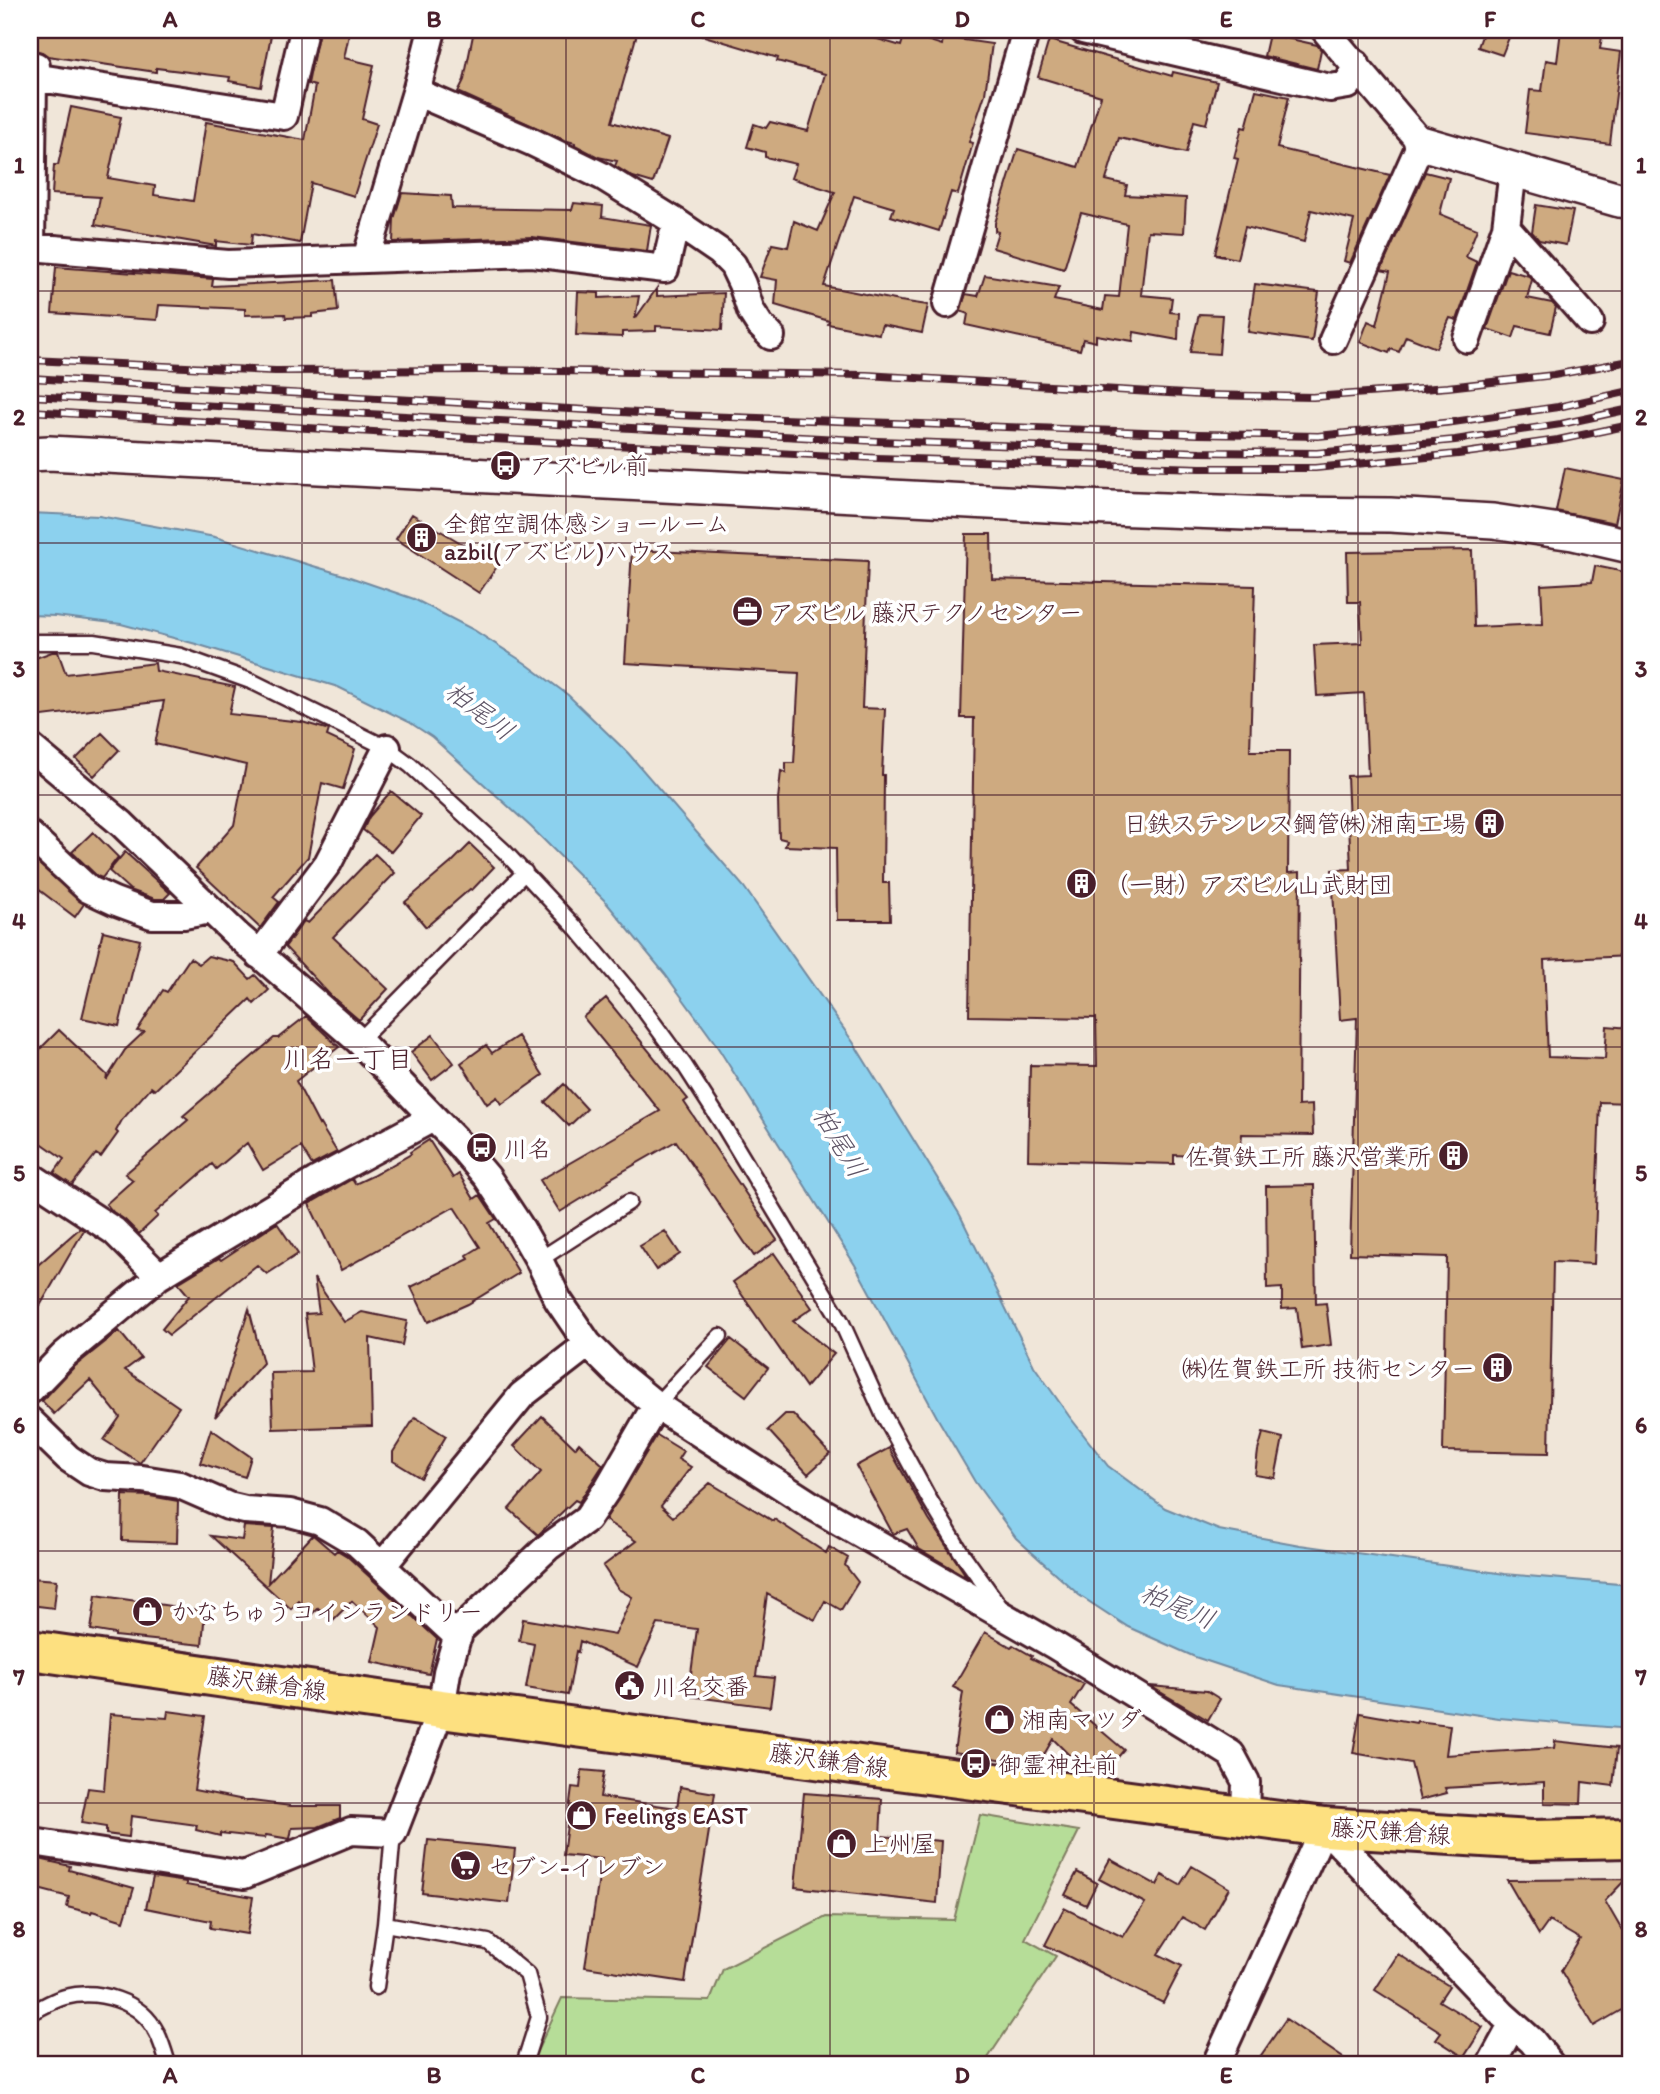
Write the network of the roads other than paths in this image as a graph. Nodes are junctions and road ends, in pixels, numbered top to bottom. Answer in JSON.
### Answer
{"nodes":[{"id":1,"x":304,"y":30,"type":"edge"},
{"id":2,"x":432,"y":30,"type":"edge"},
{"id":3,"x":1026,"y":30,"type":"edge"},
{"id":4,"x":1083,"y":30,"type":"edge"},
{"id":5,"x":1325,"y":30,"type":"edge"},
{"id":6,"x":1356,"y":64,"type":"junction"},
{"id":7,"x":31,"y":72,"type":"edge"},
{"id":8,"x":416,"y":92,"type":"junction"},
{"id":9,"x":1421,"y":143,"type":"junction"},
{"id":10,"x":1513,"y":171,"type":"junction"},
{"id":11,"x":1630,"y":201,"type":"edge"},
{"id":12,"x":676,"y":222,"type":"junction"},
{"id":13,"x":1506,"y":227,"type":"junction"},
{"id":14,"x":366,"y":259,"type":"junction"},
{"id":15,"x":947,"y":304,"type":"dead end"},
{"id":16,"x":1590,"y":322,"type":"dead end"},
{"id":17,"x":771,"y":336,"type":"dead end"},
{"id":18,"x":1467,"y":339,"type":"dead end"},
{"id":19,"x":1333,"y":340,"type":"dead end"},
{"id":20,"x":30,"y":454,"type":"edge"},
{"id":21,"x":1630,"y":546,"type":"edge"},
{"id":22,"x":30,"y":642,"type":"edge"},
{"id":23,"x":30,"y":747,"type":"edge"},
{"id":24,"x":387,"y":748,"type":"junction"},
{"id":25,"x":30,"y":835,"type":"edge"},
{"id":26,"x":525,"y":872,"type":"junction"},
{"id":27,"x":211,"y":910,"type":"junction"},
{"id":28,"x":259,"y":955,"type":"junction"},
{"id":29,"x":359,"y":1041,"type":"junction"},
{"id":30,"x":433,"y":1118,"type":"junction"},
{"id":31,"x":30,"y":1176,"type":"edge"},
{"id":32,"x":629,"y":1202,"type":"dead end"},
{"id":33,"x":539,"y":1260,"type":"junction"},
{"id":34,"x":159,"y":1276,"type":"junction"},
{"id":35,"x":720,"y":1336,"type":"dead end"},
{"id":36,"x":587,"y":1344,"type":"junction"},
{"id":37,"x":30,"y":1390,"type":"edge"},
{"id":38,"x":656,"y":1405,"type":"junction"},
{"id":39,"x":30,"y":1421,"type":"edge"},
{"id":40,"x":383,"y":1565,"type":"junction"},
{"id":41,"x":1010,"y":1620,"type":"junction"},
{"id":42,"x":458,"y":1637,"type":"junction"},
{"id":43,"x":30,"y":1650,"type":"edge"},
{"id":44,"x":441,"y":1709,"type":"junction"},
{"id":45,"x":1245,"y":1815,"type":"junction"},
{"id":46,"x":1324,"y":1827,"type":"junction"},
{"id":47,"x":393,"y":1833,"type":"junction"},
{"id":48,"x":1630,"y":1838,"type":"edge"},
{"id":49,"x":33,"y":1842,"type":"dead end"},
{"id":50,"x":385,"y":1924,"type":"junction"},
{"id":51,"x":376,"y":1987,"type":"dead end"},
{"id":52,"x":30,"y":2013,"type":"edge"},
{"id":53,"x":1513,"y":2024,"type":"junction"},
{"id":54,"x":168,"y":2064,"type":"edge"},
{"id":55,"x":524,"y":2064,"type":"edge"},
{"id":56,"x":1216,"y":2064,"type":"edge"},
{"id":57,"x":1491,"y":2064,"type":"edge"},
{"id":58,"x":1550,"y":2064,"type":"edge"}],
"edges":[{"from":1,"to":7,"type":"street"},
{"from":2,"to":8,"type":"street"},
{"from":3,"to":15,"type":"street"},
{"from":4,"to":6,"type":"street"},
{"from":5,"to":6,"type":"street"},
{"from":6,"to":9,"type":"street"},
{"from":7,"to":14,"type":"street"},
{"from":8,"to":12,"type":"street"},
{"from":8,"to":14,"type":"street"},
{"from":9,"to":10,"type":"street"},
{"from":9,"to":19,"type":"street"},
{"from":10,"to":11,"type":"street"},
{"from":10,"to":13,"type":"street"},
{"from":12,"to":14,"type":"street"},
{"from":12,"to":17,"type":"street"},
{"from":13,"to":16,"type":"street"},
{"from":13,"to":18,"type":"street"},
{"from":20,"to":21,"type":"street"},
{"from":22,"to":24,"type":"lane"},
{"from":23,"to":27,"type":"street"},
{"from":24,"to":26,"type":"lane"},
{"from":24,"to":28,"type":"street"},
{"from":25,"to":27,"type":"street"},
{"from":26,"to":29,"type":"lane"},
{"from":26,"to":41,"type":"lane"},
{"from":27,"to":28,"type":"street"},
{"from":28,"to":29,"type":"street"},
{"from":29,"to":30,"type":"street"},
{"from":30,"to":33,"type":"street"},
{"from":30,"to":34,"type":"street"},
{"from":31,"to":34,"type":"street"},
{"from":32,"to":33,"type":"lane"},
{"from":33,"to":36,"type":"street"},
{"from":34,"to":37,"type":"street"},
{"from":35,"to":38,"type":"lane"},
{"from":36,"to":38,"type":"street"},
{"from":36,"to":40,"type":"street"},
{"from":38,"to":41,"type":"street"},
{"from":38,"to":42,"type":"street"},
{"from":39,"to":40,"type":"street"},
{"from":40,"to":42,"type":"street"},
{"from":41,"to":45,"type":"street"},
{"from":42,"to":44,"type":"street"},
{"from":43,"to":44,"type":"main road","name":"藤沢鎌倉線"},
{"from":44,"to":45,"type":"main road","name":"藤沢鎌倉線"},
{"from":44,"to":47,"type":"street"},
{"from":45,"to":46,"type":"main road","name":"藤沢鎌倉線"},
{"from":46,"to":48,"type":"main road","name":"藤沢鎌倉線"},
{"from":46,"to":53,"type":"street"},
{"from":46,"to":56,"type":"street"},
{"from":47,"to":49,"type":"street"},
{"from":47,"to":50,"type":"lane"},
{"from":50,"to":51,"type":"lane"},
{"from":50,"to":55,"type":"lane"},
{"from":52,"to":54,"type":"lane"},
{"from":53,"to":57,"type":"street"},
{"from":53,"to":58,"type":"street"}]}
